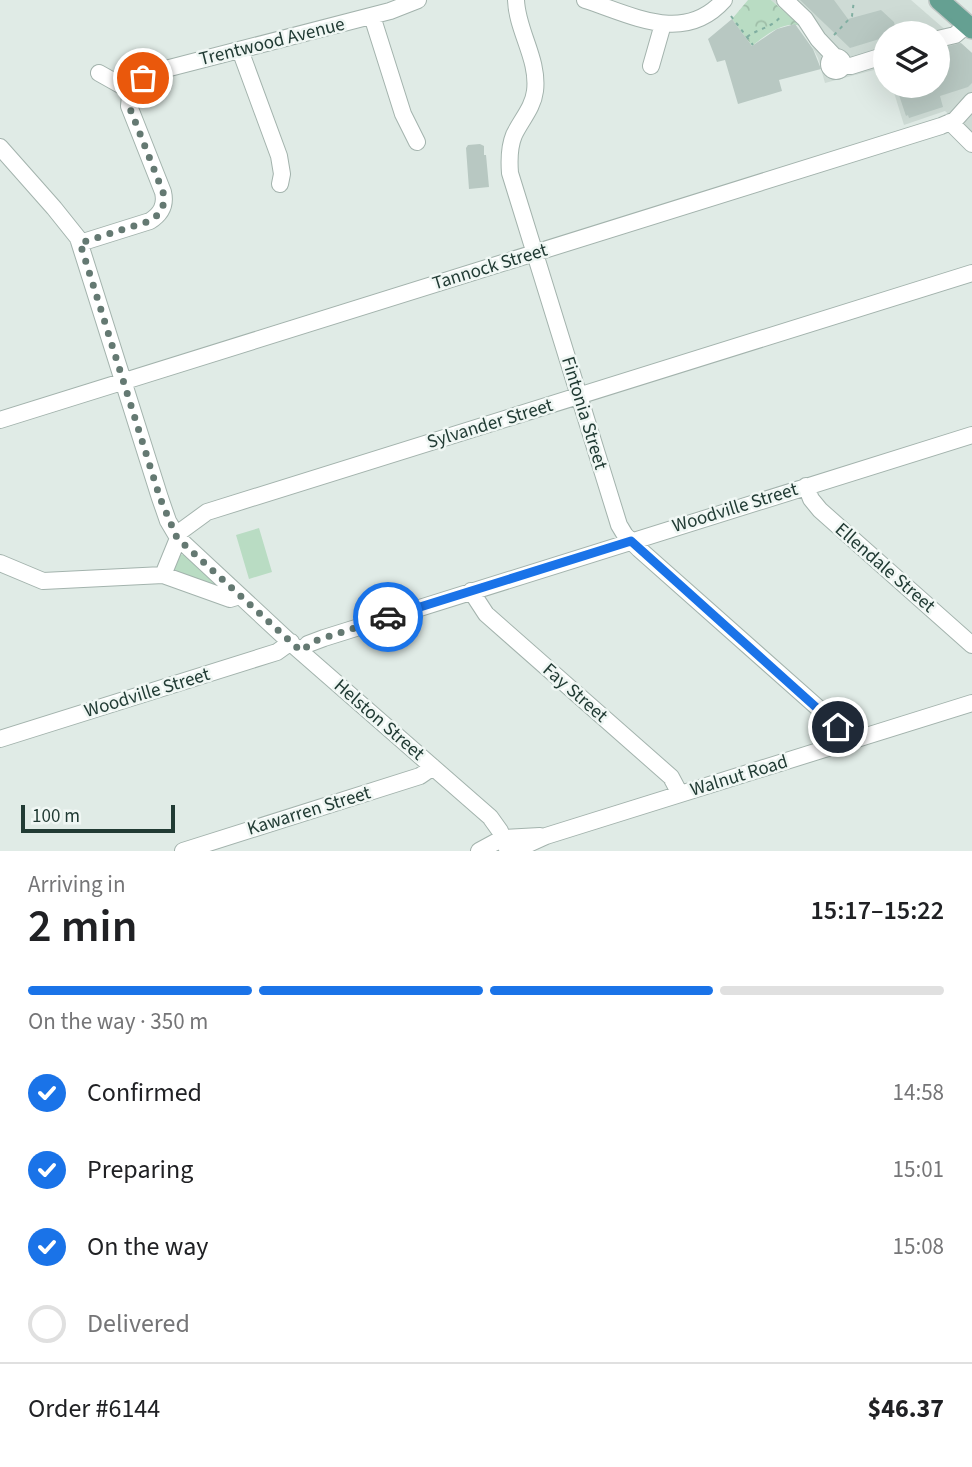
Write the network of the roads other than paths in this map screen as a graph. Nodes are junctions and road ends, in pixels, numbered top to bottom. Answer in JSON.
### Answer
{"nodes":[{"id":1,"x":418,"y":0,"type":"edge"},
{"id":2,"x":516,"y":0,"type":"edge"},
{"id":3,"x":585,"y":0,"type":"edge"},
{"id":4,"x":724,"y":0,"type":"edge"},
{"id":5,"x":939,"y":0,"type":"edge"},
{"id":6,"x":785,"y":4,"type":"edge"},
{"id":7,"x":372,"y":16,"type":"junction"},
{"id":8,"x":965,"y":23,"type":"edge"},
{"id":9,"x":663,"y":24,"type":"junction"},
{"id":10,"x":240,"y":50,"type":"junction"},
{"id":11,"x":873,"y":59,"type":"edge"},
{"id":12,"x":651,"y":66,"type":"dead end"},
{"id":13,"x":99,"y":74,"type":"dead end"},
{"id":14,"x":131,"y":91,"type":"junction"},
{"id":15,"x":972,"y":101,"type":"edge"},
{"id":16,"x":950,"y":122,"type":"junction"},
{"id":17,"x":416,"y":142,"type":"dead end"},
{"id":18,"x":972,"y":144,"type":"edge"},
{"id":19,"x":0,"y":147,"type":"edge"},
{"id":20,"x":280,"y":184,"type":"dead end"},
{"id":21,"x":80,"y":243,"type":"junction"},
{"id":22,"x":534,"y":253,"type":"junction"},
{"id":23,"x":972,"y":273,"type":"edge"},
{"id":24,"x":124,"y":382,"type":"junction"},
{"id":25,"x":579,"y":396,"type":"junction"},
{"id":26,"x":0,"y":420,"type":"edge"},
{"id":27,"x":972,"y":436,"type":"edge"},
{"id":28,"x":806,"y":486,"type":"junction"},
{"id":29,"x":177,"y":538,"type":"junction"},
{"id":30,"x":631,"y":541,"type":"junction"},
{"id":31,"x":0,"y":563,"type":"edge"},
{"id":32,"x":163,"y":575,"type":"junction"},
{"id":33,"x":471,"y":591,"type":"junction"},
{"id":34,"x":240,"y":596,"type":"junction"},
{"id":35,"x":972,"y":645,"type":"edge"},
{"id":36,"x":296,"y":647,"type":"junction"},
{"id":37,"x":972,"y":703,"type":"edge"},
{"id":38,"x":0,"y":739,"type":"edge"},
{"id":39,"x":844,"y":743,"type":"junction"},
{"id":40,"x":433,"y":767,"type":"junction"},
{"id":41,"x":680,"y":794,"type":"junction"},
{"id":42,"x":508,"y":847,"type":"edge"},
{"id":43,"x":483,"y":850,"type":"edge"},
{"id":44,"x":183,"y":851,"type":"edge"}],
"edges":[{"from":1,"to":7,"type":"street","name":"Trentwood Avenue"},
{"from":2,"to":22,"type":"street","name":"Fintonia Street"},
{"from":3,"to":9,"type":"street"},
{"from":4,"to":9,"type":"street"},
{"from":5,"to":8,"type":"main road"},
{"from":6,"to":11,"type":"street"},
{"from":7,"to":10,"type":"street","name":"Trentwood Avenue"},
{"from":7,"to":17,"type":"street"},
{"from":9,"to":12,"type":"street"},
{"from":10,"to":14,"type":"street","name":"Trentwood Avenue"},
{"from":10,"to":20,"type":"street"},
{"from":13,"to":14,"type":"street"},
{"from":14,"to":21,"type":"street"},
{"from":15,"to":16,"type":"street","name":"Tannock Street"},
{"from":16,"to":18,"type":"street"},
{"from":16,"to":22,"type":"street","name":"Tannock Street"},
{"from":19,"to":21,"type":"street","name":"Helston Street"},
{"from":21,"to":24,"type":"street","name":"Helston Street"},
{"from":22,"to":24,"type":"street","name":"Tannock Street"},
{"from":22,"to":25,"type":"street","name":"Fintonia Street"},
{"from":23,"to":25,"type":"street","name":"Sylvander Street"},
{"from":24,"to":26,"type":"street","name":"Tannock Street"},
{"from":24,"to":29,"type":"street","name":"Helston Street"},
{"from":25,"to":29,"type":"street","name":"Sylvander Street"},
{"from":25,"to":30,"type":"street","name":"Fintonia Street"},
{"from":27,"to":28,"type":"street","name":"Woodville Street"},
{"from":28,"to":30,"type":"street","name":"Woodville Street"},
{"from":28,"to":35,"type":"street","name":"Ellendale Street"},
{"from":29,"to":32,"type":"street"},
{"from":29,"to":34,"type":"street","name":"Helston Street"},
{"from":30,"to":33,"type":"street","name":"Woodville Street"},
{"from":30,"to":39,"type":"street","name":"Fintonia Street"},
{"from":31,"to":32,"type":"street"},
{"from":32,"to":34,"type":"street"},
{"from":33,"to":36,"type":"street","name":"Woodville Street"},
{"from":33,"to":41,"type":"street","name":"Fay Street"},
{"from":34,"to":36,"type":"street","name":"Helston Street"},
{"from":36,"to":38,"type":"street","name":"Woodville Street"},
{"from":36,"to":40,"type":"street","name":"Helston Street"},
{"from":37,"to":39,"type":"street","name":"Walnut Road"},
{"from":39,"to":41,"type":"street","name":"Walnut Road"},
{"from":40,"to":42,"type":"street","name":"Helston Street"},
{"from":40,"to":44,"type":"street","name":"Kawarren Street"},
{"from":41,"to":42,"type":"street","name":"Walnut Road"},
{"from":42,"to":43,"type":"street","name":"Walnut Road"}]}
